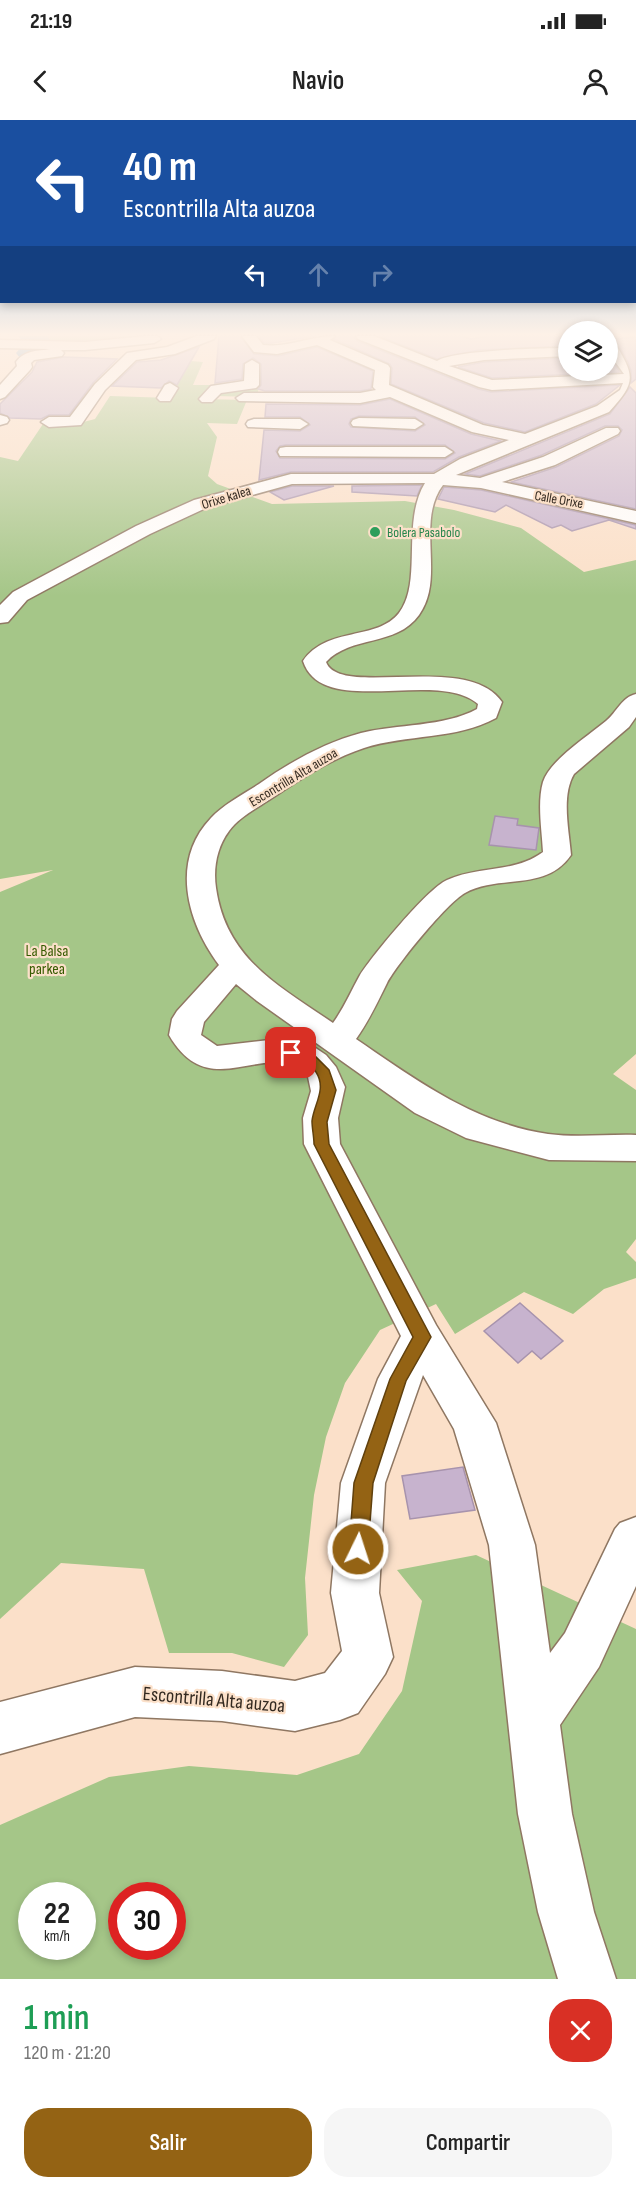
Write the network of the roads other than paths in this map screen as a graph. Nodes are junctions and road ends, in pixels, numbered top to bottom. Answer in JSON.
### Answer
{"nodes":[{"id":1,"x":359,"y":423,"type":"dead end"},
{"id":2,"x":463,"y":423,"type":"edge"},
{"id":3,"x":569,"y":423,"type":"edge"},
{"id":4,"x":606,"y":423,"type":"edge"},
{"id":5,"x":254,"y":424,"type":"dead end"},
{"id":6,"x":300,"y":424,"type":"dead end"},
{"id":7,"x":415,"y":424,"type":"joint"},
{"id":8,"x":331,"y":434,"type":"dead end"},
{"id":9,"x":526,"y":440,"type":"junction"},
{"id":10,"x":286,"y":452,"type":"dead end"},
{"id":11,"x":333,"y":452,"type":"junction"},
{"id":12,"x":445,"y":452,"type":"junction"},
{"id":13,"x":376,"y":453,"type":"junction"},
{"id":14,"x":466,"y":463,"type":"junction"},
{"id":15,"x":388,"y":478,"type":"junction"},
{"id":16,"x":439,"y":479,"type":"junction"},
{"id":17,"x":481,"y":483,"type":"junction"},
{"id":18,"x":636,"y":517,"type":"edge"},
{"id":19,"x":0,"y":617,"type":"edge"},
{"id":20,"x":636,"y":701,"type":"edge"},
{"id":21,"x":236,"y":965,"type":"junction"},
{"id":22,"x":337,"y":1042,"type":"junction"},
{"id":23,"x":636,"y":1148,"type":"edge"},
{"id":24,"x":422,"y":1337,"type":"junction"},
{"id":25,"x":636,"y":1539,"type":"edge"},
{"id":26,"x":534,"y":1719,"type":"junction"},
{"id":27,"x":0,"y":1728,"type":"edge"},
{"id":28,"x":587,"y":1979,"type":"edge"}],
"edges":[{"from":1,"to":7,"type":"street"},
{"from":2,"to":9,"type":"street"},
{"from":3,"to":9,"type":"street"},
{"from":4,"to":17,"type":"street"},
{"from":5,"to":6,"type":"street"},
{"from":7,"to":12,"type":"street"},
{"from":8,"to":11,"type":"street"},
{"from":9,"to":14,"type":"street"},
{"from":10,"to":11,"type":"street"},
{"from":11,"to":13,"type":"street"},
{"from":12,"to":13,"type":"street"},
{"from":12,"to":14,"type":"street"},
{"from":13,"to":15,"type":"street"},
{"from":14,"to":16,"type":"street"},
{"from":15,"to":16,"type":"street","name":"Orixe kalea"},
{"from":15,"to":19,"type":"street","name":"Orixe kalea"},
{"from":16,"to":17,"type":"street","name":"Orixe kalea"},
{"from":16,"to":21,"type":"street","name":"Escontrilla Alta auzoa"},
{"from":17,"to":18,"type":"street","name":"Calle Orixe"},
{"from":20,"to":22,"type":"street"},
{"from":21,"to":22,"type":"street","name":"Escontrilla Alta auzoa"},
{"from":21,"to":24,"type":"street"},
{"from":22,"to":23,"type":"street","name":"Escontrilla Alta auzoa"},
{"from":24,"to":26,"type":"street"},
{"from":24,"to":27,"type":"street","name":"Escontrilla Alta auzoa"},
{"from":25,"to":26,"type":"street"},
{"from":26,"to":28,"type":"street"}]}
